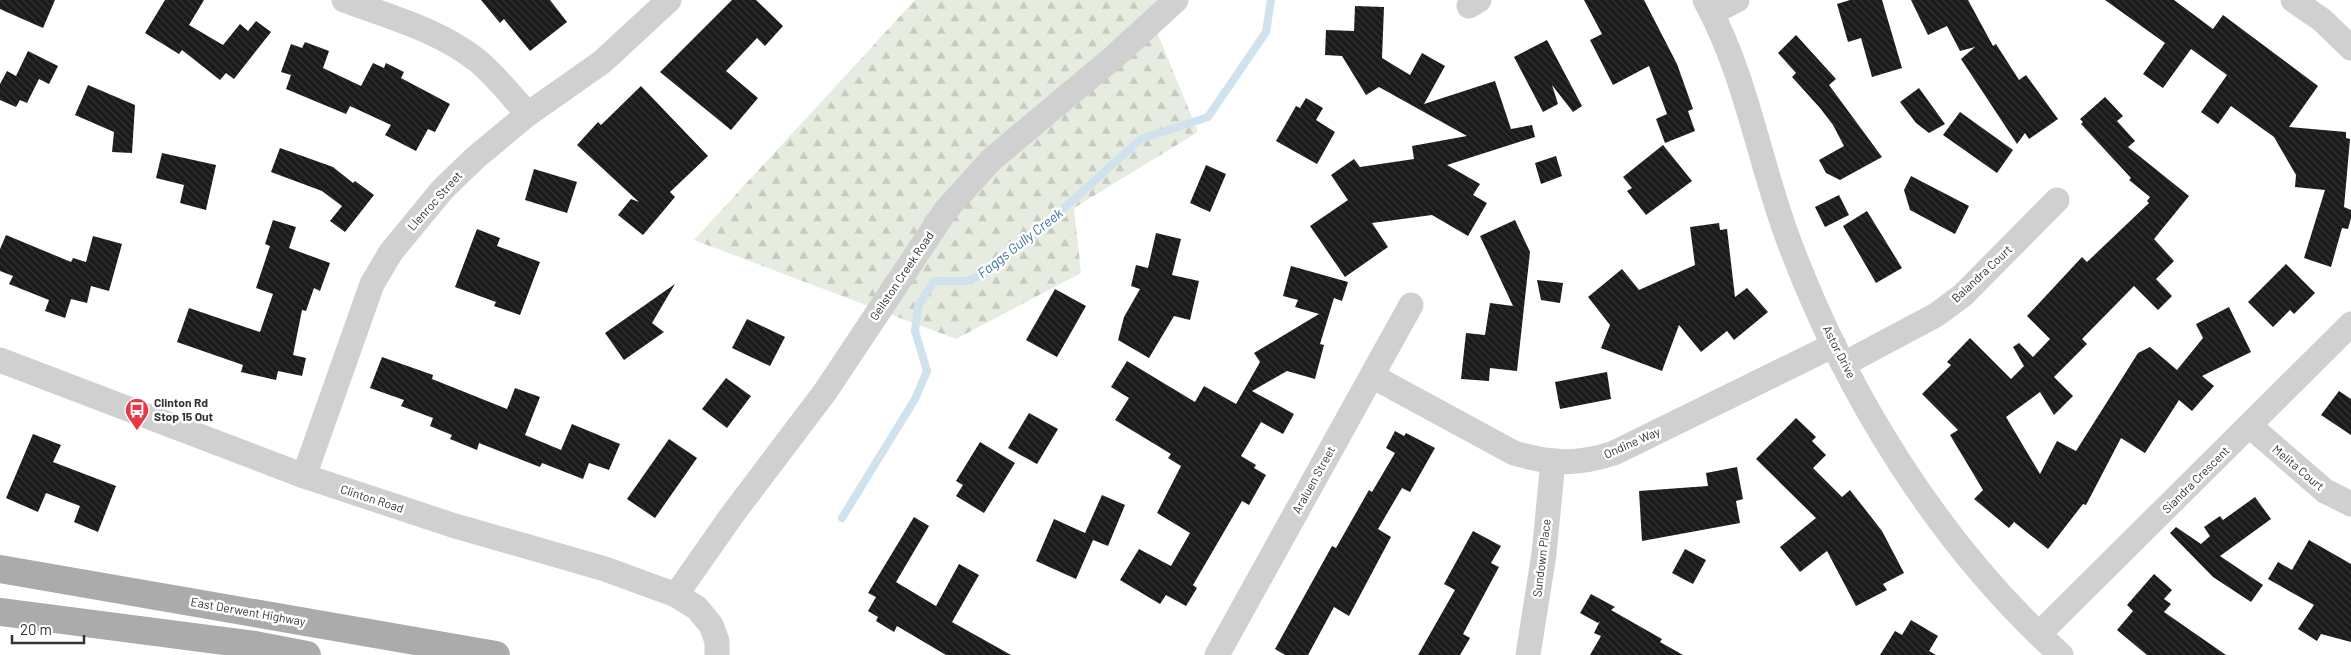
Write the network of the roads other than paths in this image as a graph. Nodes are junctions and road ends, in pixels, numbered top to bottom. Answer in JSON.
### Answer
{"nodes":[{"id":1,"x":344,"y":0,"type":"edge"},
{"id":2,"x":669,"y":0,"type":"edge"},
{"id":3,"x":1176,"y":0,"type":"edge"},
{"id":4,"x":1737,"y":0,"type":"edge"},
{"id":5,"x":2293,"y":0,"type":"edge"},
{"id":6,"x":1708,"y":6,"type":"edge"},
{"id":7,"x":2351,"y":48,"type":"edge"},
{"id":8,"x":528,"y":114,"type":"junction"},
{"id":9,"x":2057,"y":200,"type":"dead end"},
{"id":10,"x":1411,"y":305,"type":"dead end"},
{"id":11,"x":2351,"y":324,"type":"edge"},
{"id":12,"x":1839,"y":354,"type":"junction"},
{"id":13,"x":0,"y":360,"type":"edge"},
{"id":14,"x":1372,"y":376,"type":"junction"},
{"id":15,"x":2250,"y":426,"type":"junction"},
{"id":16,"x":1553,"y":461,"type":"junction"},
{"id":17,"x":304,"y":476,"type":"junction"},
{"id":18,"x":2351,"y":504,"type":"edge"},
{"id":19,"x":0,"y":569,"type":"edge"},
{"id":20,"x":676,"y":595,"type":"junction"},
{"id":21,"x":0,"y":612,"type":"edge"},
{"id":22,"x":2039,"y":634,"type":"junction"},
{"id":23,"x":2058,"y":654,"type":"edge"},
{"id":24,"x":307,"y":655,"type":"edge"},
{"id":25,"x":496,"y":655,"type":"edge"},
{"id":26,"x":717,"y":655,"type":"edge"},
{"id":27,"x":1217,"y":655,"type":"edge"},
{"id":28,"x":1528,"y":655,"type":"edge"}],
"edges":[{"from":1,"to":8,"type":"street"},
{"from":2,"to":8,"type":"street","name":"Llenroc Street"},
{"from":3,"to":20,"type":"street","name":"Geilston Creek Road"},
{"from":4,"to":6,"type":"street"},
{"from":5,"to":7,"type":"street"},
{"from":6,"to":12,"type":"street","name":"Astor Drive"},
{"from":8,"to":17,"type":"street","name":"Llenroc Street"},
{"from":9,"to":12,"type":"street","name":"Balandra Court"},
{"from":10,"to":14,"type":"street","name":"Araluen Street"},
{"from":11,"to":15,"type":"street","name":"Siandra Crescent"},
{"from":12,"to":16,"type":"street","name":"Ondine Way"},
{"from":12,"to":22,"type":"street","name":"Astor Drive"},
{"from":13,"to":17,"type":"street","name":"Clinton Road"},
{"from":14,"to":16,"type":"street","name":"Ondine Way"},
{"from":14,"to":27,"type":"street","name":"Araluen Street"},
{"from":15,"to":18,"type":"street","name":"Melita Court"},
{"from":15,"to":22,"type":"street","name":"Siandra Crescent"},
{"from":16,"to":28,"type":"street","name":"Sundown Place"},
{"from":17,"to":20,"type":"street","name":"Clinton Road"},
{"from":19,"to":25,"type":"main road","name":"East Derwent Highway"},
{"from":20,"to":26,"type":"street","name":"Clinton Road"},
{"from":21,"to":24,"type":"main road"},
{"from":22,"to":23,"type":"street","name":"Astor Drive"}]}
